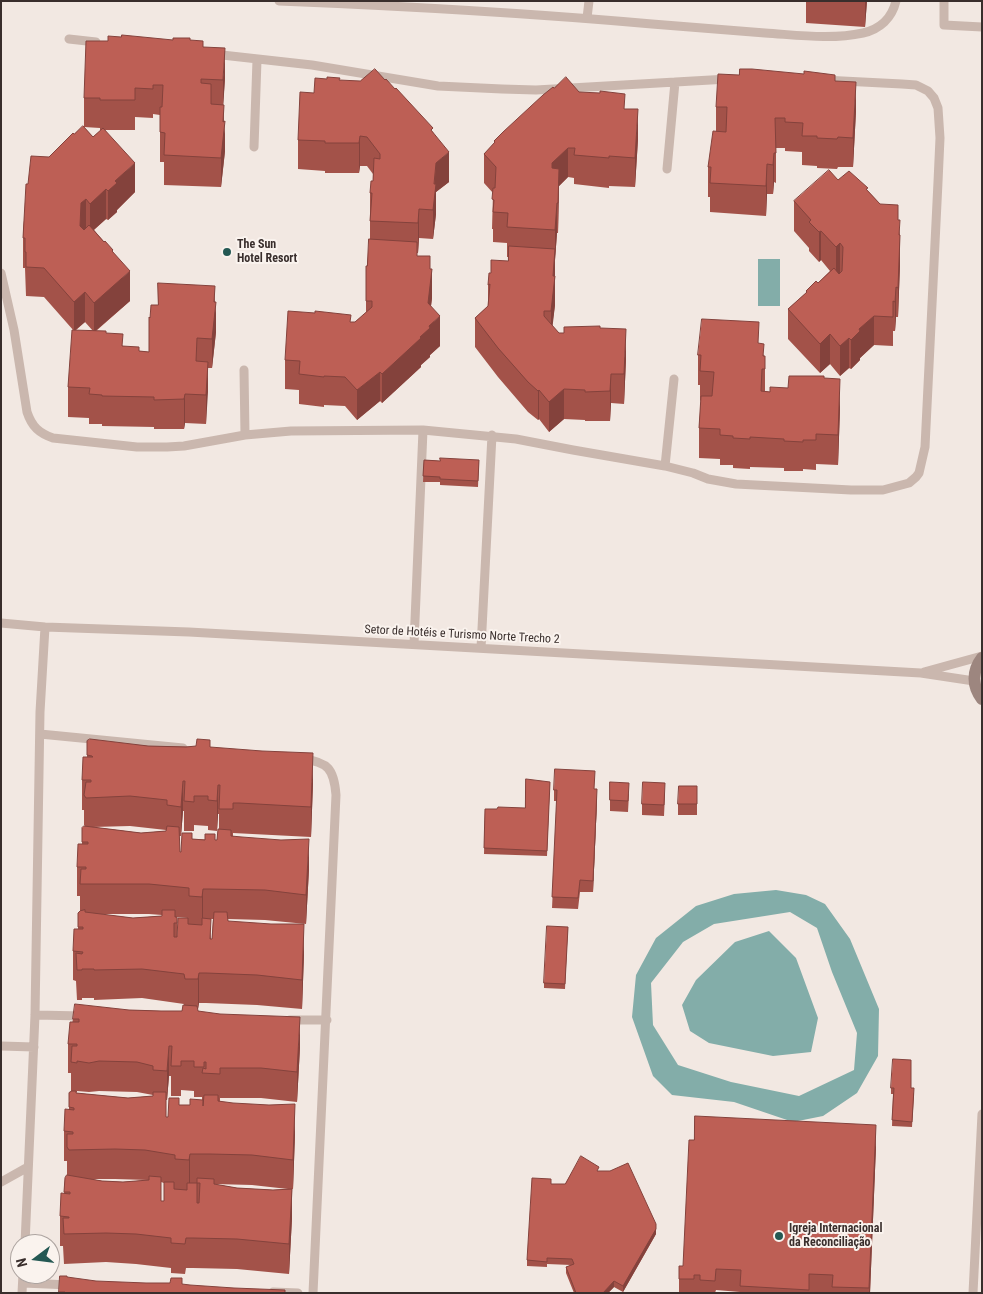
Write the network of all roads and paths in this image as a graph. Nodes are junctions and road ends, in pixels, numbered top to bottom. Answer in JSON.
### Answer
{"nodes":[{"id":1,"x":279,"y":1,"type":"edge"},
{"id":2,"x":588,"y":1,"type":"edge"},
{"id":3,"x":896,"y":1,"type":"edge"},
{"id":4,"x":944,"y":1,"type":"edge"},
{"id":5,"x":326,"y":2,"type":"edge"},
{"id":6,"x":587,"y":18,"type":"junction"},
{"id":7,"x":982,"y":27,"type":"edge"},
{"id":8,"x":69,"y":39,"type":"dead end"},
{"id":9,"x":106,"y":43,"type":"edge"},
{"id":10,"x":208,"y":54,"type":"edge"},
{"id":11,"x":257,"y":60,"type":"junction"},
{"id":12,"x":742,"y":78,"type":"edge"},
{"id":13,"x":811,"y":80,"type":"edge"},
{"id":14,"x":675,"y":82,"type":"junction"},
{"id":15,"x":254,"y":147,"type":"dead end"},
{"id":16,"x":667,"y":169,"type":"dead end"},
{"id":17,"x":1,"y":273,"type":"edge"},
{"id":18,"x":244,"y":370,"type":"dead end"},
{"id":19,"x":674,"y":379,"type":"dead end"},
{"id":20,"x":424,"y":430,"type":"junction"},
{"id":21,"x":245,"y":435,"type":"junction"},
{"id":22,"x":492,"y":435,"type":"junction"},
{"id":23,"x":665,"y":466,"type":"junction"},
{"id":24,"x":1,"y":623,"type":"edge"},
{"id":25,"x":44,"y":627,"type":"junction"},
{"id":26,"x":414,"y":644,"type":"junction"},
{"id":27,"x":482,"y":648,"type":"junction"},
{"id":28,"x":982,"y":657,"type":"edge"},
{"id":29,"x":922,"y":672,"type":"junction"},
{"id":30,"x":974,"y":681,"type":"junction"},
{"id":31,"x":982,"y":699,"type":"edge"},
{"id":32,"x":40,"y":734,"type":"junction"},
{"id":33,"x":195,"y":749,"type":"edge"},
{"id":34,"x":292,"y":758,"type":"edge"},
{"id":35,"x":35,"y":1014,"type":"junction"},
{"id":36,"x":94,"y":1016,"type":"edge"},
{"id":37,"x":278,"y":1019,"type":"edge"},
{"id":38,"x":327,"y":1020,"type":"junction"},
{"id":39,"x":1,"y":1046,"type":"edge"},
{"id":40,"x":34,"y":1047,"type":"junction"},
{"id":41,"x":982,"y":1114,"type":"edge"},
{"id":42,"x":28,"y":1167,"type":"junction"},
{"id":43,"x":1,"y":1182,"type":"edge"},
{"id":44,"x":25,"y":1234,"type":"edge"},
{"id":45,"x":60,"y":1282,"type":"edge"},
{"id":46,"x":82,"y":1285,"type":"edge"},
{"id":47,"x":259,"y":1291,"type":"edge"},
{"id":48,"x":298,"y":1293,"type":"edge"},
{"id":49,"x":313,"y":1293,"type":"edge"},
{"id":50,"x":973,"y":1293,"type":"edge"}],
"edges":[{"from":1,"to":5,"type":"lane"},
{"from":2,"to":6,"type":"lane"},
{"from":3,"to":6,"type":"lane"},
{"from":4,"to":7,"type":"lane"},
{"from":5,"to":6,"type":"lane"},
{"from":8,"to":9,"type":"lane"},
{"from":10,"to":11,"type":"lane"},
{"from":11,"to":14,"type":"lane"},
{"from":11,"to":15,"type":"lane"},
{"from":12,"to":14,"type":"lane"},
{"from":13,"to":23,"type":"lane"},
{"from":14,"to":16,"type":"lane"},
{"from":17,"to":21,"type":"lane"},
{"from":18,"to":21,"type":"lane"},
{"from":19,"to":23,"type":"lane"},
{"from":20,"to":21,"type":"lane"},
{"from":20,"to":22,"type":"lane"},
{"from":20,"to":26,"type":"lane"},
{"from":22,"to":23,"type":"lane"},
{"from":22,"to":27,"type":"lane"},
{"from":24,"to":25,"type":"lane","name":"Setor de Hotéis e Turismo Norte Trecho 2"},
{"from":25,"to":26,"type":"lane","name":"Setor de Hotéis e Turismo Norte Trecho 2"},
{"from":25,"to":32,"type":"lane"},
{"from":26,"to":27,"type":"lane","name":"Setor de Hotéis e Turismo Norte Trecho 2"},
{"from":27,"to":29,"type":"lane","name":"Setor de Hotéis e Turismo Norte Trecho 2"},
{"from":28,"to":29,"type":"lane","name":"Setor de Hotéis e Turismo Norte Trecho 2"},
{"from":28,"to":30,"type":"street"},
{"from":29,"to":30,"type":"lane","name":"Setor de Hotéis e Turismo Norte Trecho 2"},
{"from":30,"to":31,"type":"street"},
{"from":32,"to":33,"type":"lane"},
{"from":32,"to":35,"type":"lane"},
{"from":34,"to":38,"type":"lane"},
{"from":35,"to":36,"type":"lane"},
{"from":35,"to":40,"type":"lane"},
{"from":37,"to":38,"type":"lane"},
{"from":38,"to":49,"type":"lane"},
{"from":39,"to":40,"type":"lane"},
{"from":40,"to":42,"type":"lane"},
{"from":41,"to":50,"type":"lane"},
{"from":42,"to":43,"type":"lane"},
{"from":42,"to":44,"type":"lane"},
{"from":45,"to":46,"type":"lane"},
{"from":47,"to":48,"type":"lane"}]}
